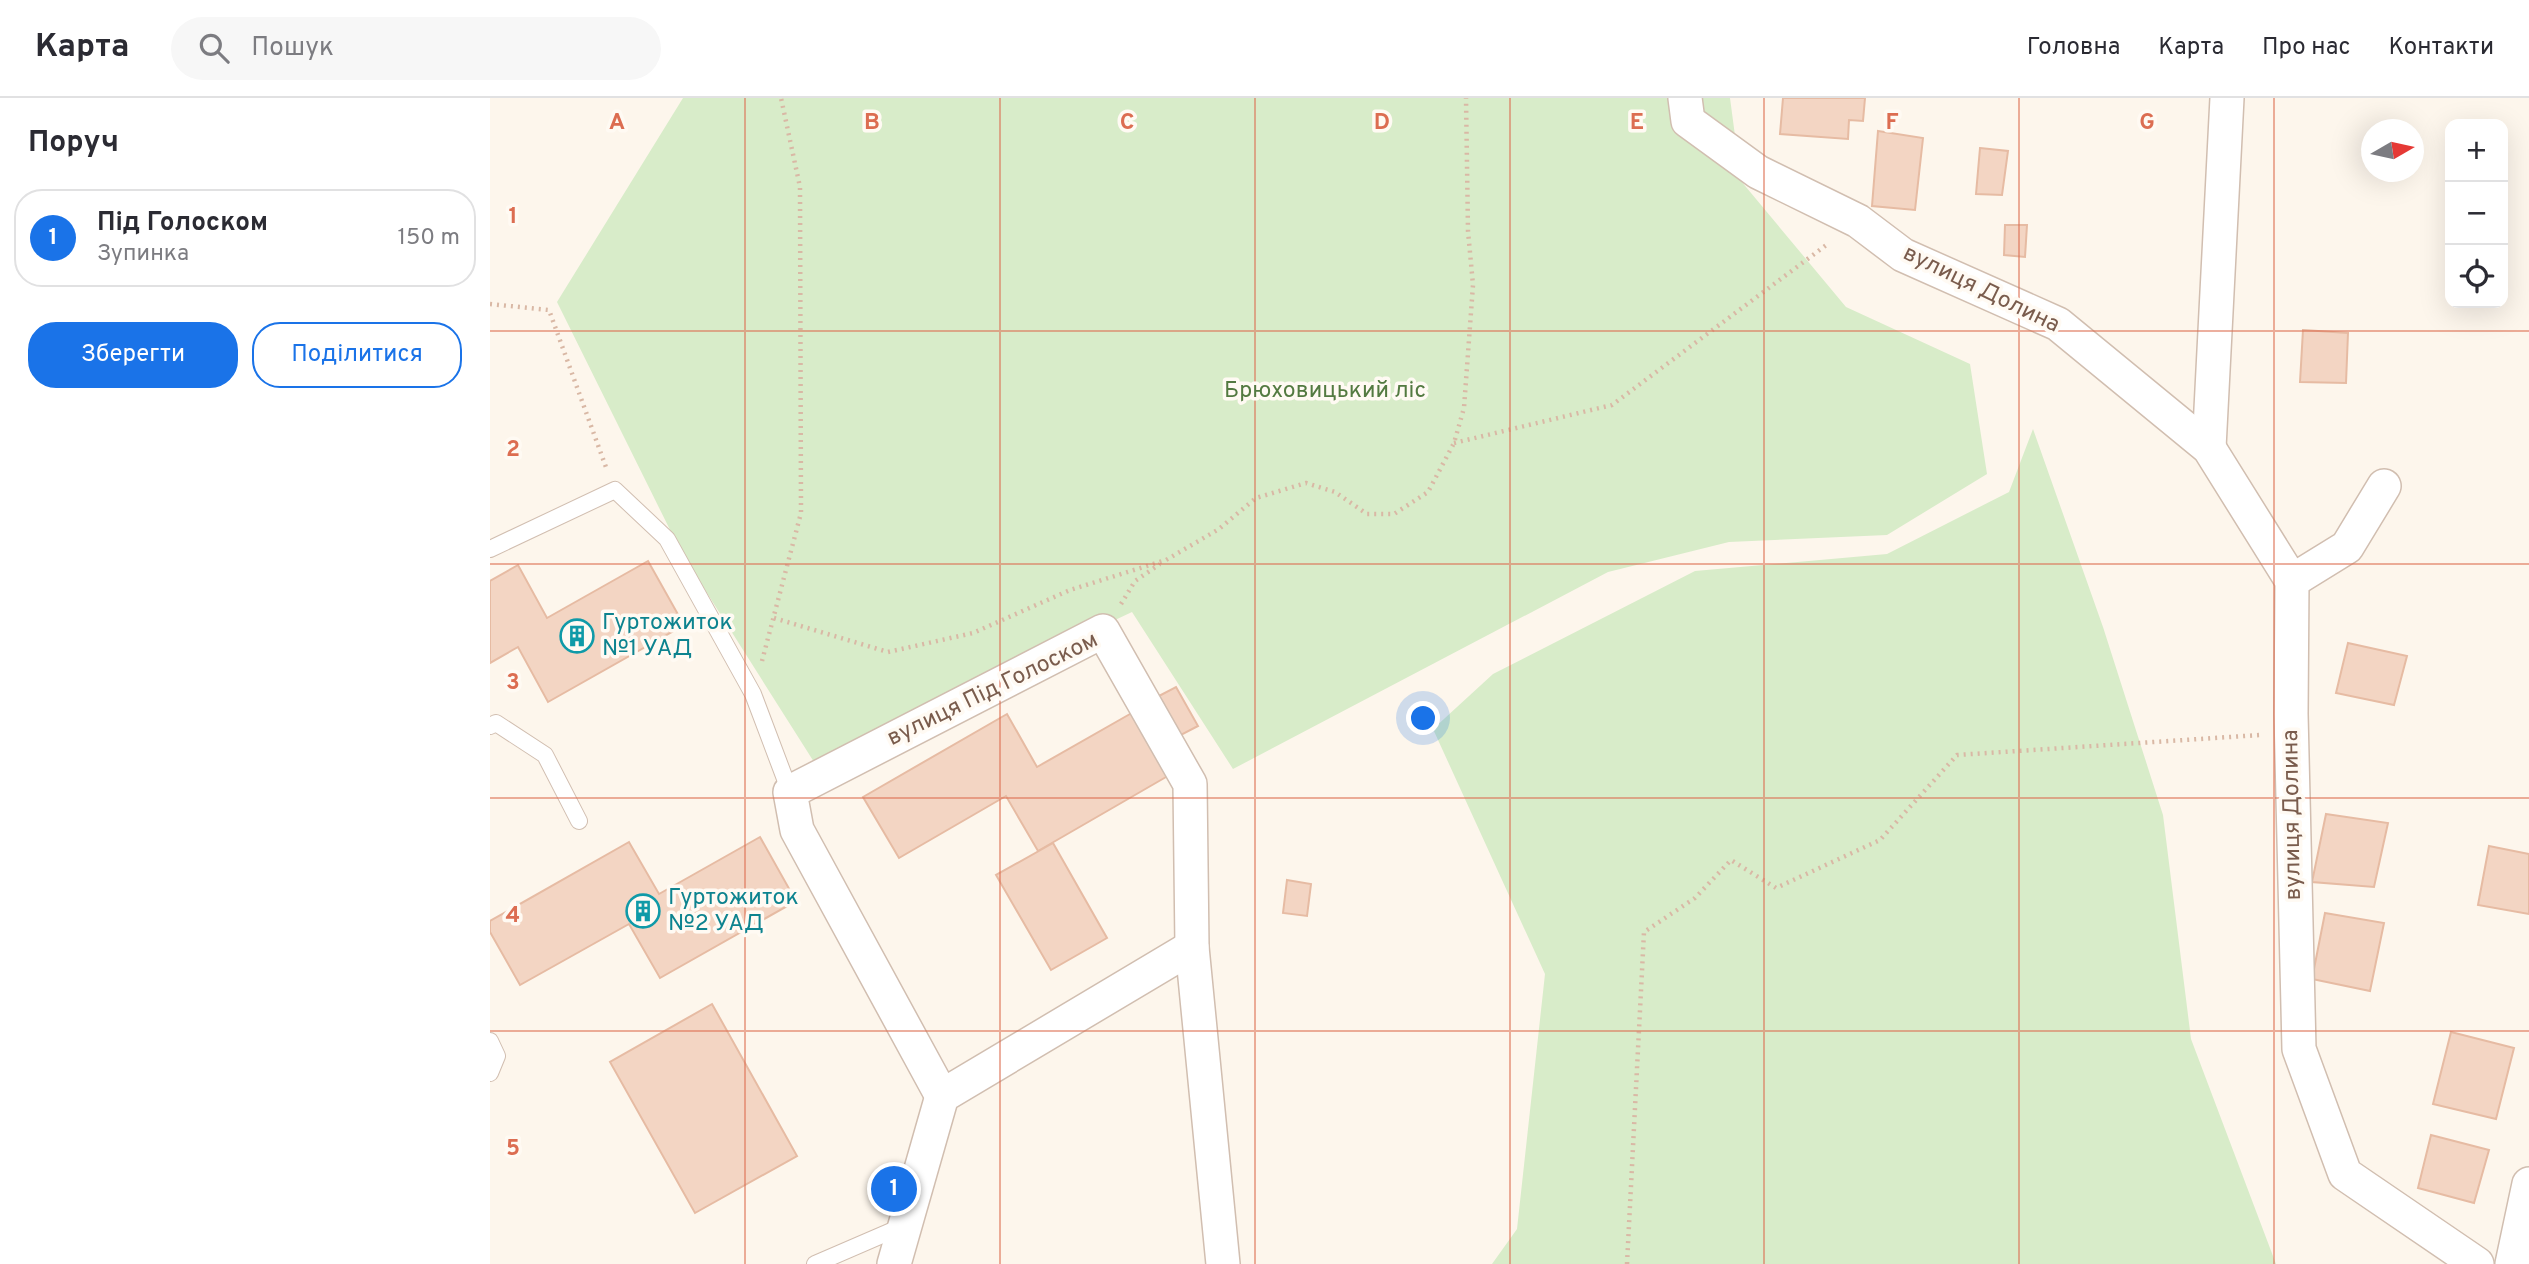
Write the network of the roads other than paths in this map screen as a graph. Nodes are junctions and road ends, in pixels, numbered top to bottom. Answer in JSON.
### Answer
{"nodes":[{"id":1,"x":1685,"y":98,"type":"edge"},
{"id":2,"x":2227,"y":98,"type":"edge"},
{"id":3,"x":2208,"y":448,"type":"junction"},
{"id":4,"x":2384,"y":486,"type":"dead end"},
{"id":5,"x":490,"y":549,"type":"edge"},
{"id":6,"x":2292,"y":581,"type":"junction"},
{"id":7,"x":490,"y":726,"type":"edge"},
{"id":8,"x":790,"y":792,"type":"junction"},
{"id":9,"x":579,"y":821,"type":"dead end"},
{"id":10,"x":1192,"y":947,"type":"junction"},
{"id":11,"x":490,"y":1041,"type":"edge"},
{"id":12,"x":490,"y":1073,"type":"edge"},
{"id":13,"x":942,"y":1096,"type":"junction"},
{"id":14,"x":2529,"y":1184,"type":"edge"},
{"id":15,"x":905,"y":1225,"type":"junction"},
{"id":16,"x":815,"y":1264,"type":"edge"},
{"id":17,"x":894,"y":1264,"type":"edge"},
{"id":18,"x":1223,"y":1264,"type":"edge"},
{"id":19,"x":2477,"y":1264,"type":"edge"},
{"id":20,"x":2512,"y":1264,"type":"edge"}],
"edges":[{"from":1,"to":3,"type":"street","name":"вулиця Долина"},
{"from":2,"to":3,"type":"street"},
{"from":3,"to":6,"type":"street","name":"вулиця Долина"},
{"from":4,"to":6,"type":"street"},
{"from":5,"to":8,"type":"lane"},
{"from":6,"to":19,"type":"street","name":"вулиця Долина"},
{"from":7,"to":9,"type":"lane"},
{"from":8,"to":10,"type":"street","name":"вулиця Під Голоском"},
{"from":8,"to":13,"type":"street"},
{"from":10,"to":13,"type":"street"},
{"from":10,"to":18,"type":"street","name":"вулиця Під Голоском"},
{"from":11,"to":12,"type":"lane"},
{"from":13,"to":15,"type":"street"},
{"from":14,"to":20,"type":"street"},
{"from":15,"to":16,"type":"lane"},
{"from":15,"to":17,"type":"street"}]}
